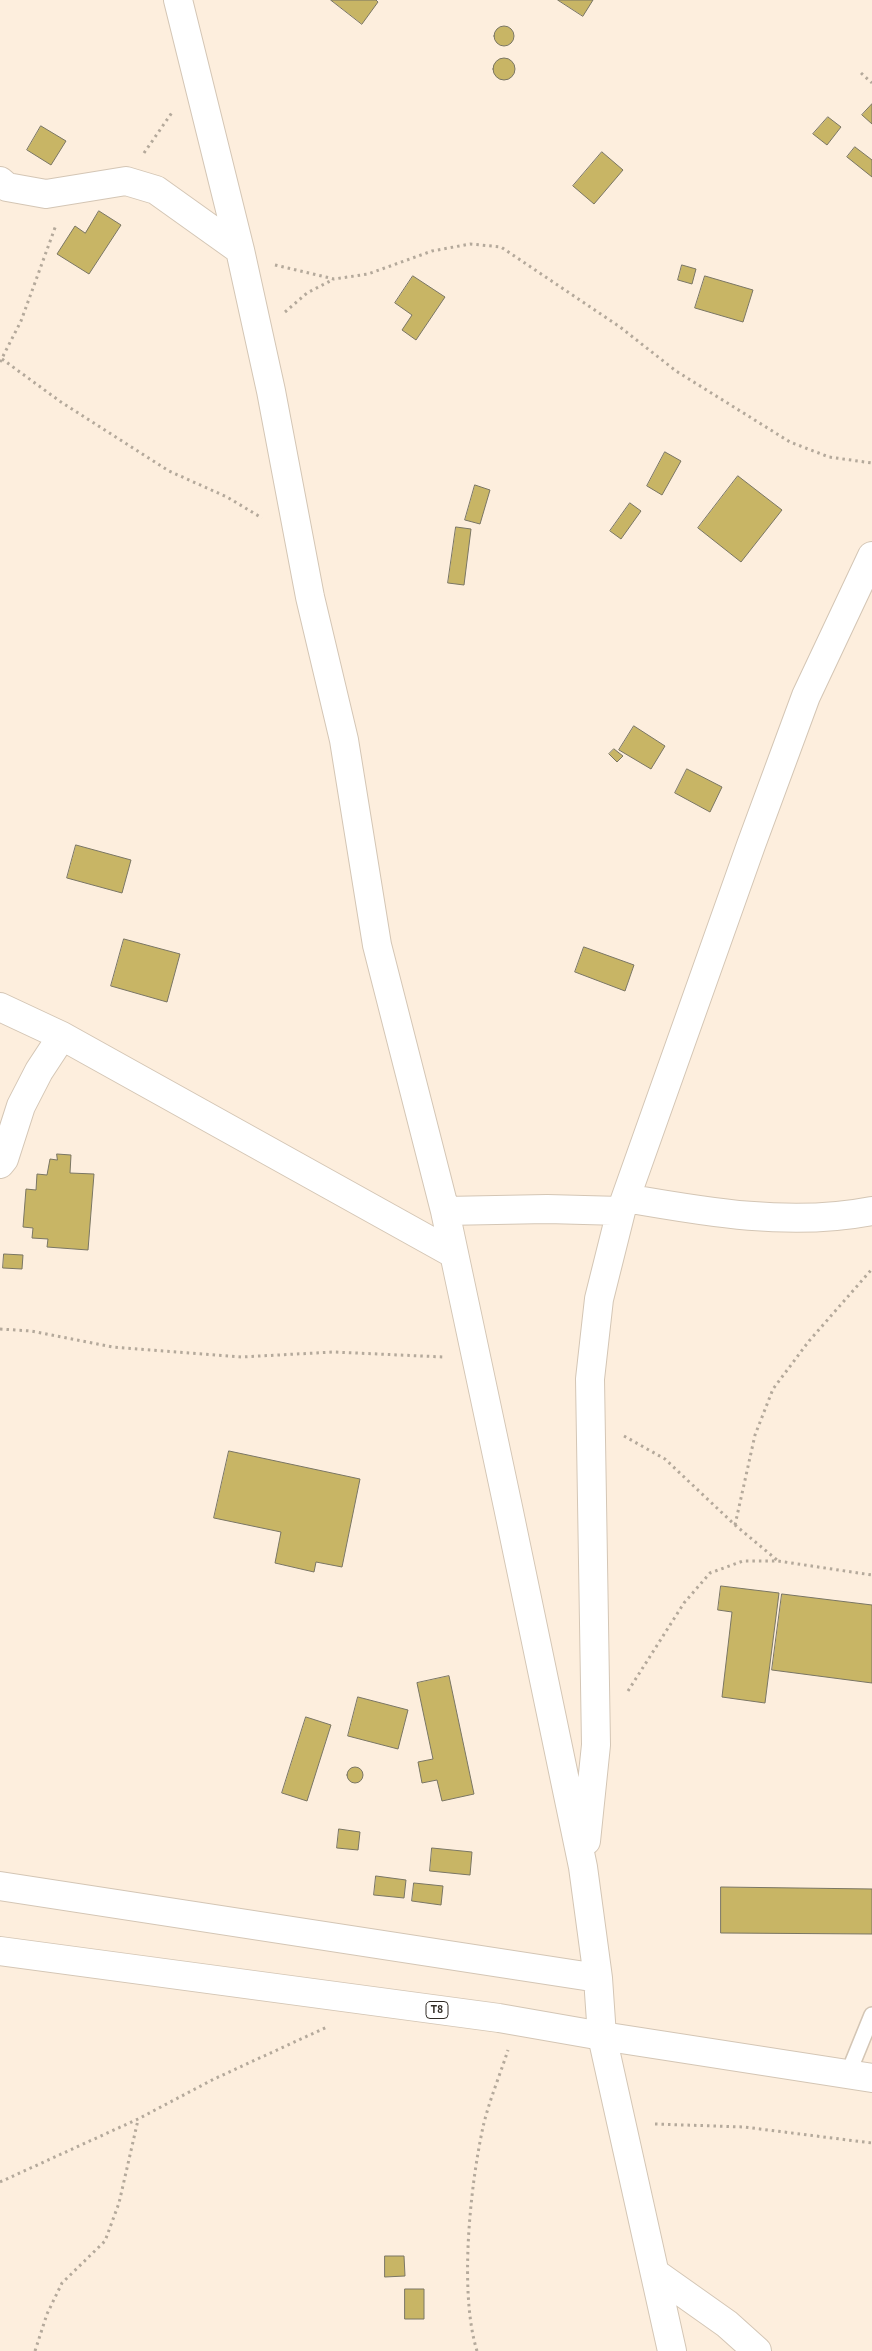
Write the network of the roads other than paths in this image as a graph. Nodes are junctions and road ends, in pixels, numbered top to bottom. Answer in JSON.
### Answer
{"nodes":[{"id":1,"x":178,"y":0,"type":"edge"},
{"id":2,"x":0,"y":181,"type":"edge"},
{"id":3,"x":240,"y":250,"type":"junction"},
{"id":4,"x":872,"y":556,"type":"edge"},
{"id":5,"x":0,"y":1006,"type":"edge"},
{"id":6,"x":62,"y":1036,"type":"junction"},
{"id":7,"x":0,"y":1164,"type":"edge"},
{"id":8,"x":623,"y":1204,"type":"junction"},
{"id":9,"x":445,"y":1211,"type":"junction"},
{"id":10,"x":872,"y":1211,"type":"edge"},
{"id":11,"x":454,"y":1254,"type":"junction"},
{"id":12,"x":584,"y":1867,"type":"junction"},
{"id":13,"x":0,"y":1886,"type":"edge"},
{"id":14,"x":0,"y":1951,"type":"edge"},
{"id":15,"x":598,"y":1978,"type":"junction"},
{"id":16,"x":872,"y":2015,"type":"edge"},
{"id":17,"x":602,"y":2036,"type":"junction"},
{"id":18,"x":860,"y":2076,"type":"edge"},
{"id":19,"x":655,"y":2273,"type":"junction"},
{"id":20,"x":672,"y":2351,"type":"edge"},
{"id":21,"x":757,"y":2351,"type":"edge"}],
"edges":[{"from":1,"to":3,"type":"street"},
{"from":2,"to":3,"type":"street"},
{"from":3,"to":9,"type":"street"},
{"from":4,"to":8,"type":"street"},
{"from":5,"to":6,"type":"street"},
{"from":6,"to":7,"type":"street"},
{"from":6,"to":11,"type":"street"},
{"from":8,"to":9,"type":"street"},
{"from":8,"to":10,"type":"street"},
{"from":8,"to":12,"type":"street"},
{"from":9,"to":11,"type":"street"},
{"from":11,"to":12,"type":"street"},
{"from":12,"to":15,"type":"street"},
{"from":13,"to":15,"type":"street"},
{"from":14,"to":17,"type":"street","number":"T8"},
{"from":15,"to":17,"type":"street"},
{"from":16,"to":18,"type":"lane"},
{"from":17,"to":18,"type":"street","number":"T8"},
{"from":17,"to":19,"type":"street"},
{"from":19,"to":20,"type":"street"},
{"from":19,"to":21,"type":"street"}]}
